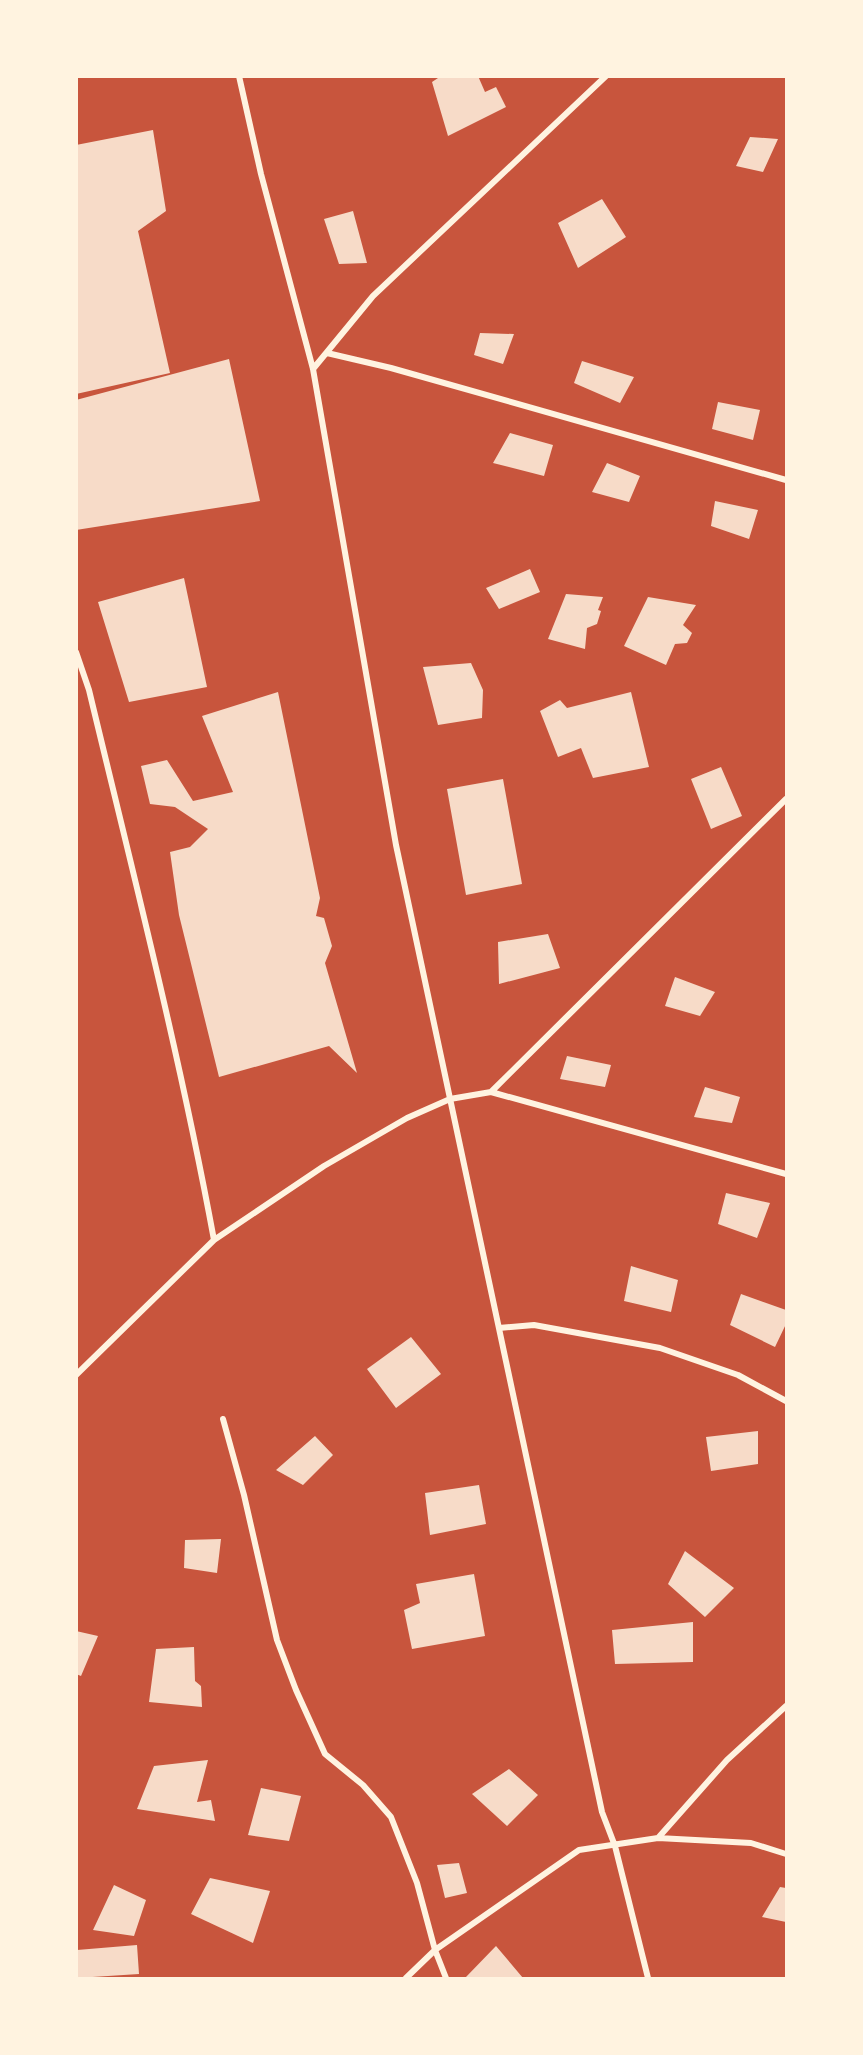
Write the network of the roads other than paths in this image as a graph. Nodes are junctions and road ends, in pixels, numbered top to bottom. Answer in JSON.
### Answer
{"nodes":[{"id":1,"x":239,"y":76,"type":"edge"},
{"id":2,"x":606,"y":76,"type":"edge"},
{"id":3,"x":327,"y":353,"type":"junction"},
{"id":4,"x":313,"y":369,"type":"junction"},
{"id":5,"x":786,"y":480,"type":"edge"},
{"id":6,"x":76,"y":652,"type":"edge"},
{"id":7,"x":786,"y":799,"type":"edge"},
{"id":8,"x":491,"y":1092,"type":"junction"},
{"id":9,"x":450,"y":1099,"type":"junction"},
{"id":10,"x":786,"y":1174,"type":"edge"},
{"id":11,"x":214,"y":1240,"type":"junction"},
{"id":12,"x":499,"y":1328,"type":"junction"},
{"id":13,"x":76,"y":1375,"type":"edge"},
{"id":14,"x":786,"y":1401,"type":"edge"},
{"id":15,"x":223,"y":1419,"type":"dead end"},
{"id":16,"x":786,"y":1706,"type":"edge"},
{"id":17,"x":657,"y":1838,"type":"junction"},
{"id":18,"x":615,"y":1846,"type":"junction"},
{"id":19,"x":786,"y":1854,"type":"edge"},
{"id":20,"x":435,"y":1950,"type":"junction"},
{"id":21,"x":406,"y":1978,"type":"edge"},
{"id":22,"x":446,"y":1978,"type":"edge"},
{"id":23,"x":648,"y":1978,"type":"edge"}],
"edges":[{"from":1,"to":4,"type":"street"},
{"from":2,"to":3,"type":"street"},
{"from":3,"to":4,"type":"street"},
{"from":3,"to":5,"type":"street"},
{"from":4,"to":9,"type":"street"},
{"from":6,"to":11,"type":"street"},
{"from":7,"to":8,"type":"street"},
{"from":8,"to":9,"type":"street"},
{"from":8,"to":10,"type":"street"},
{"from":9,"to":11,"type":"street"},
{"from":9,"to":12,"type":"street"},
{"from":11,"to":13,"type":"street"},
{"from":12,"to":14,"type":"street"},
{"from":12,"to":18,"type":"street"},
{"from":15,"to":20,"type":"street"},
{"from":16,"to":17,"type":"street"},
{"from":17,"to":18,"type":"street"},
{"from":17,"to":19,"type":"street"},
{"from":18,"to":20,"type":"street"},
{"from":18,"to":23,"type":"street"},
{"from":20,"to":21,"type":"street"},
{"from":20,"to":22,"type":"street"}]}
